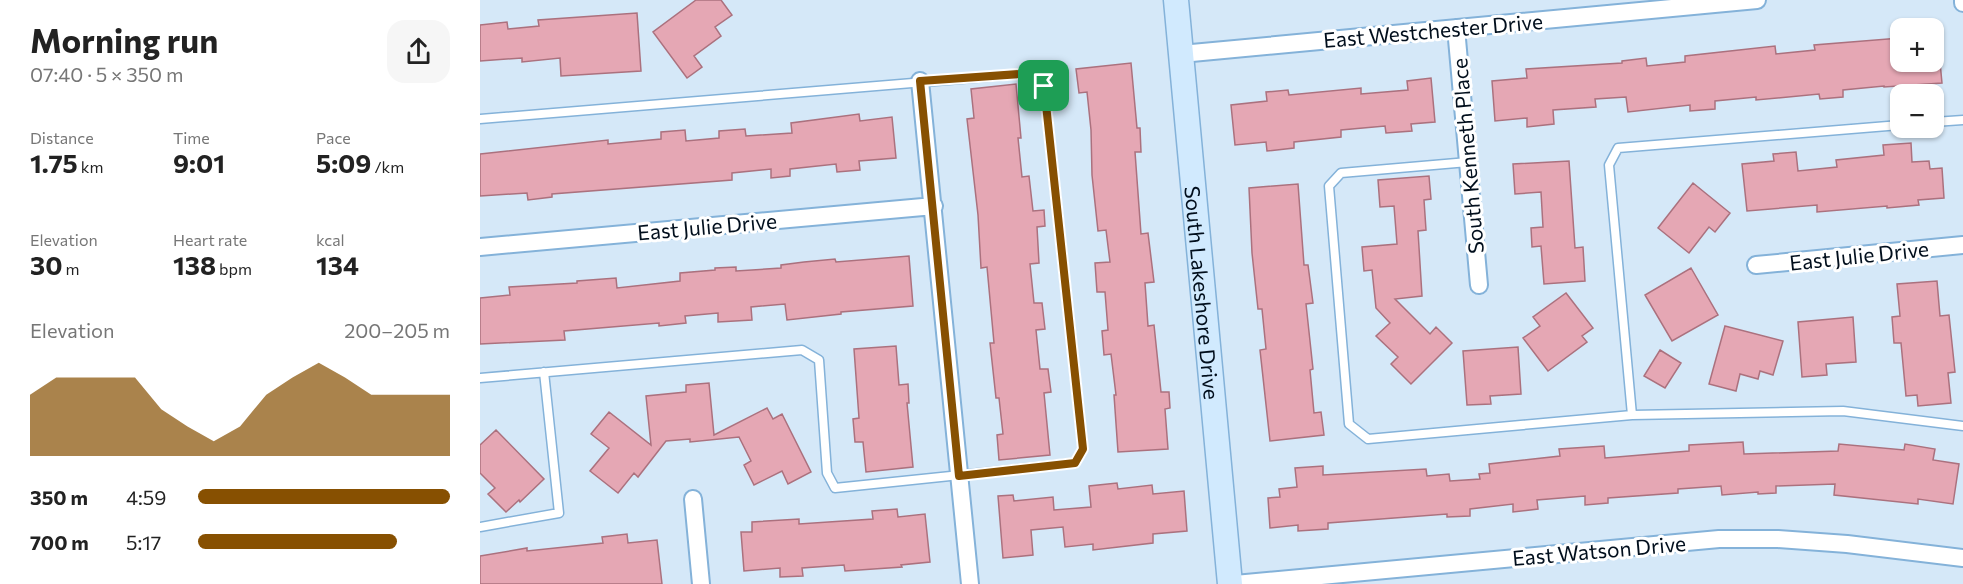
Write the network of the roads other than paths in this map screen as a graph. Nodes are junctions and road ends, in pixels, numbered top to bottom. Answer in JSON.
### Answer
{"nodes":[{"id":1,"x":1176,"y":0,"type":"edge"},
{"id":2,"x":1757,"y":0,"type":"edge"},
{"id":3,"x":1456,"y":28,"type":"junction"},
{"id":4,"x":1181,"y":54,"type":"junction"},
{"id":5,"x":920,"y":81,"type":"junction"},
{"id":6,"x":480,"y":119,"type":"edge"},
{"id":7,"x":1963,"y":120,"type":"edge"},
{"id":8,"x":1944,"y":121,"type":"edge"},
{"id":9,"x":1890,"y":126,"type":"edge"},
{"id":10,"x":1468,"y":162,"type":"junction"},
{"id":11,"x":933,"y":206,"type":"junction"},
{"id":12,"x":1963,"y":245,"type":"edge"},
{"id":13,"x":480,"y":247,"type":"edge"},
{"id":14,"x":1756,"y":265,"type":"dead end"},
{"id":15,"x":1479,"y":285,"type":"dead end"},
{"id":16,"x":544,"y":372,"type":"junction"},
{"id":17,"x":480,"y":378,"type":"edge"},
{"id":18,"x":1632,"y":415,"type":"junction"},
{"id":19,"x":1963,"y":426,"type":"edge"},
{"id":20,"x":959,"y":476,"type":"junction"},
{"id":21,"x":693,"y":499,"type":"dead end"},
{"id":22,"x":480,"y":527,"type":"edge"},
{"id":23,"x":1963,"y":558,"type":"edge"},
{"id":24,"x":700,"y":584,"type":"edge"},
{"id":25,"x":970,"y":584,"type":"edge"},
{"id":26,"x":1233,"y":584,"type":"edge"}],
"edges":[{"from":1,"to":4,"type":"street","name":"South Lakeshore Drive"},
{"from":2,"to":3,"type":"street","name":"East Westchester Drive"},
{"from":3,"to":4,"type":"street","name":"East Westchester Drive"},
{"from":3,"to":10,"type":"street","name":"South Kenneth Place"},
{"from":4,"to":26,"type":"street","name":"South Lakeshore Drive"},
{"from":5,"to":6,"type":"lane"},
{"from":5,"to":11,"type":"street"},
{"from":5,"to":20,"type":"lane"},
{"from":7,"to":8,"type":"lane"},
{"from":9,"to":18,"type":"lane"},
{"from":10,"to":15,"type":"street","name":"South Kenneth Place"},
{"from":10,"to":18,"type":"lane"},
{"from":11,"to":13,"type":"street","name":"East Julie Drive"},
{"from":11,"to":20,"type":"street"},
{"from":12,"to":14,"type":"street","name":"East Julie Drive"},
{"from":16,"to":17,"type":"lane"},
{"from":16,"to":20,"type":"lane"},
{"from":16,"to":22,"type":"lane"},
{"from":18,"to":19,"type":"lane"},
{"from":20,"to":25,"type":"street"},
{"from":21,"to":24,"type":"street"},
{"from":23,"to":26,"type":"street","name":"East Watson Drive"}]}
